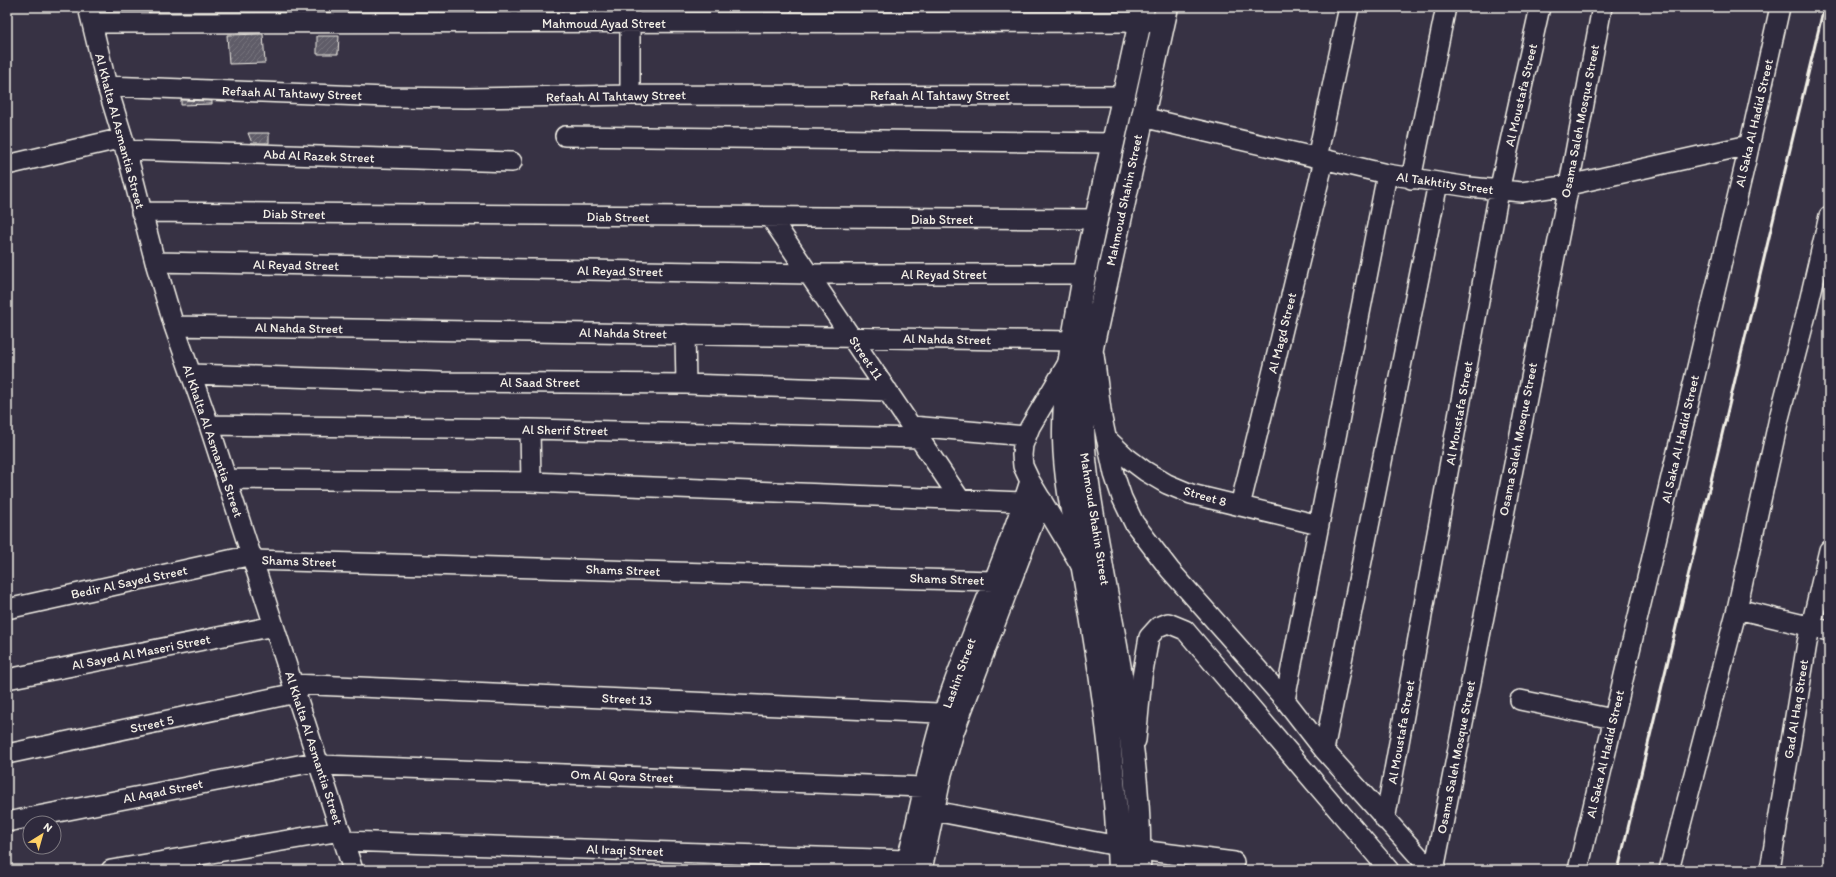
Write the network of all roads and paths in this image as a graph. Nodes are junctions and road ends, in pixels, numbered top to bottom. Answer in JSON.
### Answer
{"nodes":[{"id":1,"x":1349,"y":7,"type":"edge"},
{"id":2,"x":1446,"y":7,"type":"edge"},
{"id":3,"x":1540,"y":7,"type":"edge"},
{"id":4,"x":1602,"y":7,"type":"edge"},
{"id":5,"x":1780,"y":7,"type":"edge"},
{"id":6,"x":90,"y":15,"type":"edge"},
{"id":7,"x":630,"y":15,"type":"edge"},
{"id":8,"x":1142,"y":15,"type":"edge"},
{"id":9,"x":1165,"y":15,"type":"edge"},
{"id":10,"x":107,"y":86,"type":"junction"},
{"id":11,"x":630,"y":95,"type":"junction"},
{"id":12,"x":1125,"y":96,"type":"junction"},
{"id":13,"x":1142,"y":117,"type":"junction"},
{"id":14,"x":565,"y":136,"type":"dead end"},
{"id":15,"x":1114,"y":143,"type":"junction"},
{"id":16,"x":124,"y":144,"type":"junction"},
{"id":17,"x":1749,"y":145,"type":"junction"},
{"id":18,"x":1320,"y":159,"type":"junction"},
{"id":19,"x":512,"y":162,"type":"dead end"},
{"id":20,"x":7,"y":165,"type":"edge"},
{"id":21,"x":1387,"y":174,"type":"junction"},
{"id":22,"x":1411,"y":179,"type":"junction"},
{"id":23,"x":1438,"y":183,"type":"junction"},
{"id":24,"x":1568,"y":185,"type":"junction"},
{"id":25,"x":1499,"y":191,"type":"junction"},
{"id":26,"x":141,"y":212,"type":"junction"},
{"id":27,"x":1829,"y":216,"type":"edge"},
{"id":28,"x":771,"y":218,"type":"junction"},
{"id":29,"x":1096,"y":219,"type":"junction"},
{"id":30,"x":155,"y":262,"type":"junction"},
{"id":31,"x":809,"y":274,"type":"junction"},
{"id":32,"x":1085,"y":274,"type":"junction"},
{"id":33,"x":174,"y":326,"type":"junction"},
{"id":34,"x":685,"y":334,"type":"junction"},
{"id":35,"x":852,"y":337,"type":"junction"},
{"id":36,"x":1078,"y":348,"type":"junction"},
{"id":37,"x":191,"y":374,"type":"junction"},
{"id":38,"x":686,"y":384,"type":"junction"},
{"id":39,"x":888,"y":391,"type":"junction"},
{"id":40,"x":209,"y":425,"type":"junction"},
{"id":41,"x":530,"y":429,"type":"junction"},
{"id":42,"x":917,"y":432,"type":"junction"},
{"id":43,"x":1026,"y":436,"type":"junction"},
{"id":44,"x":1106,"y":438,"type":"junction"},
{"id":45,"x":227,"y":479,"type":"junction"},
{"id":46,"x":1030,"y":481,"type":"junction"},
{"id":47,"x":531,"y":482,"type":"junction"},
{"id":48,"x":960,"y":499,"type":"junction"},
{"id":49,"x":1042,"y":500,"type":"junction"},
{"id":50,"x":1023,"y":502,"type":"junction"},
{"id":51,"x":1240,"y":506,"type":"junction"},
{"id":52,"x":1319,"y":525,"type":"junction"},
{"id":53,"x":1022,"y":529,"type":"junction"},
{"id":54,"x":1829,"y":550,"type":"edge"},
{"id":55,"x":252,"y":557,"type":"junction"},
{"id":56,"x":1083,"y":571,"type":"junction"},
{"id":57,"x":994,"y":581,"type":"junction"},
{"id":58,"x":7,"y":609,"type":"edge"},
{"id":59,"x":1737,"y":609,"type":"junction"},
{"id":60,"x":274,"y":626,"type":"junction"},
{"id":61,"x":1810,"y":627,"type":"junction"},
{"id":62,"x":1829,"y":631,"type":"edge"},
{"id":63,"x":7,"y":679,"type":"edge"},
{"id":64,"x":295,"y":688,"type":"junction"},
{"id":65,"x":1285,"y":700,"type":"junction"},
{"id":66,"x":1520,"y":700,"type":"dead end"},
{"id":67,"x":952,"y":714,"type":"junction"},
{"id":68,"x":1613,"y":719,"type":"junction"},
{"id":69,"x":1324,"y":750,"type":"junction"},
{"id":70,"x":7,"y":754,"type":"edge"},
{"id":71,"x":319,"y":763,"type":"junction"},
{"id":72,"x":1133,"y":765,"type":"junction"},
{"id":73,"x":923,"y":787,"type":"junction"},
{"id":74,"x":934,"y":810,"type":"junction"},
{"id":75,"x":1385,"y":820,"type":"junction"},
{"id":76,"x":7,"y":822,"type":"edge"},
{"id":77,"x":343,"y":836,"type":"junction"},
{"id":78,"x":1118,"y":846,"type":"junction"},
{"id":79,"x":1139,"y":860,"type":"edge"},
{"id":80,"x":1234,"y":862,"type":"dead end"},
{"id":81,"x":911,"y":867,"type":"edge"},
{"id":82,"x":111,"y":870,"type":"edge"},
{"id":83,"x":354,"y":870,"type":"edge"},
{"id":84,"x":1119,"y":870,"type":"edge"},
{"id":85,"x":1389,"y":870,"type":"edge"},
{"id":86,"x":1432,"y":870,"type":"edge"},
{"id":87,"x":1578,"y":870,"type":"edge"},
{"id":88,"x":1669,"y":870,"type":"edge"},
{"id":89,"x":1770,"y":870,"type":"edge"}],
"edges":[{"from":1,"to":18,"type":"street","name":"Al Magd Street"},
{"from":2,"to":22,"type":"street"},
{"from":3,"to":25,"type":"street","name":"Al Moustafa Street"},
{"from":4,"to":24,"type":"street","name":"Osama Saleh Mosque Street"},
{"from":5,"to":17,"type":"street","name":"Al Saka Al Hadid Street"},
{"from":6,"to":7,"type":"street","name":"Mahmoud Ayad Street"},
{"from":6,"to":10,"type":"street","name":"Al Khalta Al Asmantia Street"},
{"from":7,"to":8,"type":"street","name":"Mahmoud Ayad Street"},
{"from":7,"to":11,"type":"street"},
{"from":8,"to":9,"type":"street","name":"Mahmoud Ayad Street"},
{"from":8,"to":12,"type":"main road","name":"Mahmoud Shahin Street"},
{"from":9,"to":13,"type":"main road","name":"Mahmoud Shahin Street"},
{"from":10,"to":11,"type":"street","name":"Refaah Al Tahtawy Street"},
{"from":10,"to":16,"type":"street","name":"Al Khalta Al Asmantia Street"},
{"from":11,"to":12,"type":"street","name":"Refaah Al Tahtawy Street"},
{"from":12,"to":15,"type":"main road","name":"Mahmoud Shahin Street"},
{"from":13,"to":18,"type":"street","name":"Al Takhtity Street"},
{"from":13,"to":36,"type":"main road","name":"Mahmoud Shahin Street"},
{"from":14,"to":15,"type":"street"},
{"from":15,"to":29,"type":"main road","name":"Mahmoud Shahin Street"},
{"from":16,"to":19,"type":"street","name":"Abd Al Razek Street"},
{"from":16,"to":20,"type":"street","name":"Abd Al Razek Street"},
{"from":16,"to":26,"type":"street","name":"Al Khalta Al Asmantia Street"},
{"from":17,"to":24,"type":"street","name":"Al Takhtity Street"},
{"from":17,"to":68,"type":"street","name":"Al Saka Al Hadid Street"},
{"from":18,"to":21,"type":"street","name":"Al Takhtity Street"},
{"from":18,"to":51,"type":"street","name":"Al Magd Street"},
{"from":21,"to":22,"type":"street","name":"Al Takhtity Street"},
{"from":21,"to":52,"type":"street"},
{"from":22,"to":23,"type":"street","name":"Al Takhtity Street"},
{"from":23,"to":25,"type":"street","name":"Al Takhtity Street"},
{"from":23,"to":69,"type":"street"},
{"from":24,"to":25,"type":"street","name":"Al Takhtity Street"},
{"from":24,"to":86,"type":"street","name":"Osama Saleh Mosque Street"},
{"from":25,"to":75,"type":"street","name":"Al Moustafa Street"},
{"from":26,"to":28,"type":"street","name":"Diab Street"},
{"from":26,"to":30,"type":"street","name":"Al Khalta Al Asmantia Street"},
{"from":27,"to":59,"type":"street"},
{"from":28,"to":29,"type":"street","name":"Diab Street"},
{"from":28,"to":31,"type":"street","name":"Street 11"},
{"from":29,"to":32,"type":"main road","name":"Mahmoud Shahin Street"},
{"from":30,"to":31,"type":"street","name":"Al Reyad Street"},
{"from":30,"to":33,"type":"street","name":"Al Khalta Al Asmantia Street"},
{"from":31,"to":32,"type":"street","name":"Al Reyad Street"},
{"from":31,"to":35,"type":"street","name":"Street 11"},
{"from":32,"to":36,"type":"main road","name":"Mahmoud Shahin Street"},
{"from":33,"to":34,"type":"street","name":"Al Nahda Street"},
{"from":33,"to":37,"type":"street","name":"Al Khalta Al Asmantia Street"},
{"from":34,"to":35,"type":"street","name":"Al Nahda Street"},
{"from":34,"to":38,"type":"street"},
{"from":35,"to":36,"type":"street","name":"Al Nahda Street"},
{"from":35,"to":39,"type":"street","name":"Street 11"},
{"from":36,"to":43,"type":"street"},
{"from":36,"to":44,"type":"street"},
{"from":36,"to":56,"type":"main road","name":"Mahmoud Shahin Street"},
{"from":36,"to":72,"type":"main road","name":"Mahmoud Shahin Street"},
{"from":37,"to":38,"type":"street","name":"Al Saad Street"},
{"from":37,"to":40,"type":"street","name":"Al Khalta Al Asmantia Street"},
{"from":38,"to":39,"type":"street","name":"Al Saad Street"},
{"from":39,"to":42,"type":"street","name":"Street 11"},
{"from":40,"to":41,"type":"street","name":"Al Sherif Street"},
{"from":40,"to":45,"type":"street","name":"Al Khalta Al Asmantia Street"},
{"from":41,"to":42,"type":"street","name":"Al Sherif Street"},
{"from":41,"to":47,"type":"street"},
{"from":42,"to":43,"type":"street","name":"Al Sherif Street"},
{"from":42,"to":48,"type":"street","name":"Street 11"},
{"from":43,"to":46,"type":"street"},
{"from":44,"to":51,"type":"street","name":"Street 8"},
{"from":44,"to":65,"type":"street"},
{"from":45,"to":47,"type":"street"},
{"from":45,"to":55,"type":"street","name":"Al Khalta Al Asmantia Street"},
{"from":46,"to":49,"type":"street"},
{"from":46,"to":50,"type":"street","name":"Lashin Street"},
{"from":47,"to":48,"type":"street"},
{"from":48,"to":50,"type":"street"},
{"from":49,"to":53,"type":"street","name":"Lashin Street"},
{"from":49,"to":56,"type":"street"},
{"from":50,"to":53,"type":"street","name":"Lashin Street"},
{"from":51,"to":52,"type":"street","name":"Street 8"},
{"from":52,"to":65,"type":"street"},
{"from":53,"to":57,"type":"street","name":"Lashin Street"},
{"from":53,"to":67,"type":"street","name":"Lashin Street"},
{"from":54,"to":61,"type":"street","name":"Gad Al Haq Street"},
{"from":55,"to":57,"type":"street","name":"Shams Street"},
{"from":55,"to":58,"type":"street","name":"Bedir Al Sayed Street"},
{"from":55,"to":60,"type":"street","name":"Al Khalta Al Asmantia Street"},
{"from":56,"to":78,"type":"main road","name":"Mahmoud Shahin Street"},
{"from":57,"to":67,"type":"street","name":"Lashin Street"},
{"from":59,"to":61,"type":"street"},
{"from":59,"to":88,"type":"street"},
{"from":60,"to":63,"type":"street","name":"Al Sayed Al Maseri Street"},
{"from":60,"to":64,"type":"street","name":"Al Khalta Al Asmantia Street"},
{"from":61,"to":62,"type":"street"},
{"from":61,"to":89,"type":"street","name":"Gad Al Haq Street"},
{"from":64,"to":67,"type":"street","name":"Street 13"},
{"from":64,"to":70,"type":"street","name":"Street 5"},
{"from":64,"to":71,"type":"street","name":"Al Khalta Al Asmantia Street"},
{"from":65,"to":69,"type":"street"},
{"from":66,"to":68,"type":"street"},
{"from":67,"to":73,"type":"street","name":"Lashin Street"},
{"from":67,"to":74,"type":"street","name":"Lashin Street"},
{"from":68,"to":87,"type":"street","name":"Al Saka Al Hadid Street"},
{"from":69,"to":75,"type":"street"},
{"from":71,"to":73,"type":"street","name":"Om Al Qora Street"},
{"from":71,"to":76,"type":"street","name":"Al Aqad Street"},
{"from":71,"to":77,"type":"street","name":"Al Khalta Al Asmantia Street"},
{"from":72,"to":79,"type":"main road","name":"Mahmoud Shahin Street"},
{"from":72,"to":85,"type":"street"},
{"from":73,"to":81,"type":"street","name":"Lashin Street"},
{"from":74,"to":78,"type":"street"},
{"from":74,"to":81,"type":"street","name":"Lashin Street"},
{"from":75,"to":86,"type":"street"},
{"from":77,"to":81,"type":"street","name":"Al Iraqi Street"},
{"from":77,"to":82,"type":"street","name":"Al Iraqi Street"},
{"from":77,"to":83,"type":"street","name":"Al Khalta Al Asmantia Street"},
{"from":78,"to":84,"type":"main road","name":"Mahmoud Shahin Street"},
{"from":79,"to":80,"type":"street"}]}
